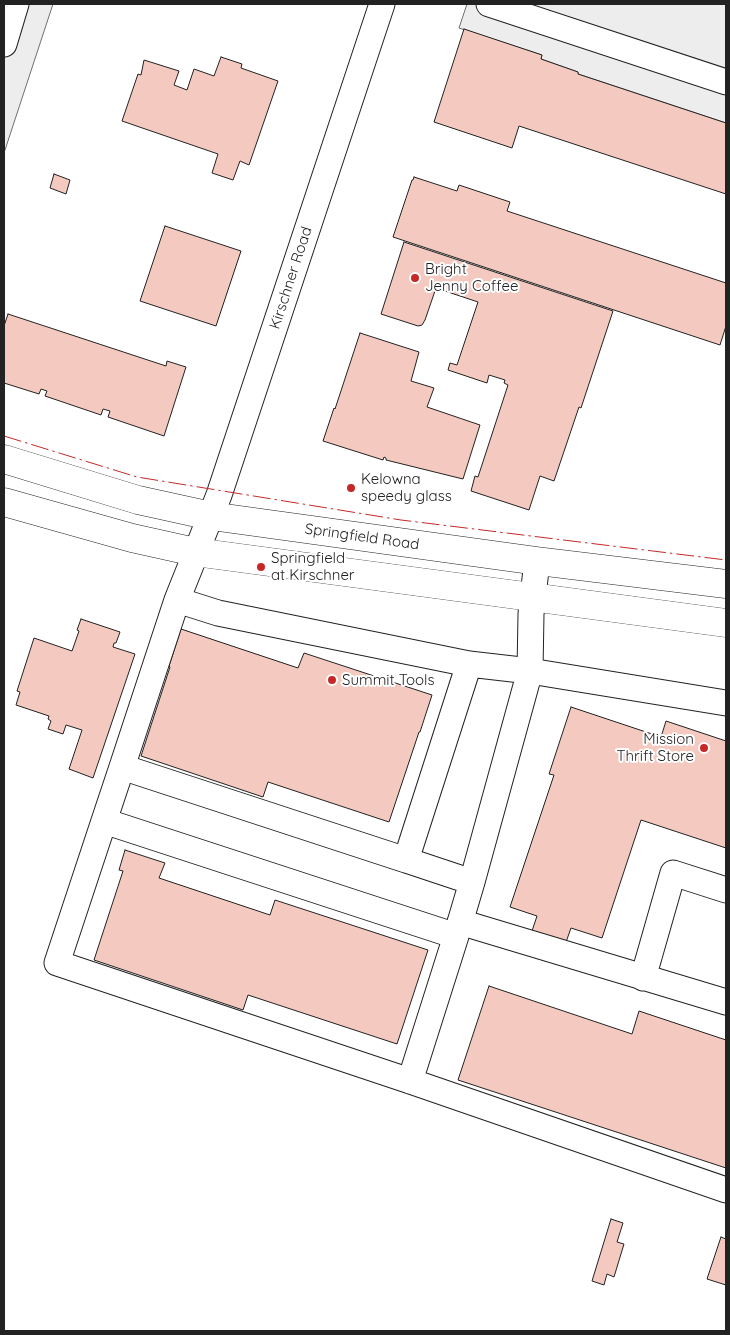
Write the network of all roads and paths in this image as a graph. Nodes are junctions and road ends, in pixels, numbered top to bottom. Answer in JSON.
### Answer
{"nodes":[{"id":1,"x":16,"y":4,"type":"edge"},
{"id":2,"x":382,"y":4,"type":"edge"},
{"id":3,"x":488,"y":4,"type":"edge"},
{"id":4,"x":4,"y":44,"type":"edge"},
{"id":5,"x":726,"y":82,"type":"edge"},
{"id":6,"x":4,"y":458,"type":"edge"},
{"id":7,"x":4,"y":502,"type":"edge"},
{"id":8,"x":211,"y":516,"type":"junction"},
{"id":9,"x":195,"y":552,"type":"junction"},
{"id":10,"x":537,"y":561,"type":"junction"},
{"id":11,"x":726,"y":584,"type":"edge"},
{"id":12,"x":533,"y":598,"type":"junction"},
{"id":13,"x":177,"y":600,"type":"junction"},
{"id":14,"x":726,"y":623,"type":"edge"},
{"id":15,"x":469,"y":664,"type":"junction"},
{"id":16,"x":530,"y":671,"type":"junction"},
{"id":17,"x":726,"y":703,"type":"edge"},
{"id":18,"x":122,"y":767,"type":"junction"},
{"id":19,"x":104,"y":820,"type":"junction"},
{"id":20,"x":406,"y":860,"type":"junction"},
{"id":21,"x":472,"y":882,"type":"junction"},
{"id":22,"x":726,"y":890,"type":"edge"},
{"id":23,"x":458,"y":929,"type":"junction"},
{"id":24,"x":642,"y":978,"type":"junction"},
{"id":25,"x":726,"y":1002,"type":"edge"},
{"id":26,"x":410,"y":1081,"type":"junction"},
{"id":27,"x":726,"y":1190,"type":"edge"}],
"edges":[{"from":1,"to":4,"type":"street"},
{"from":2,"to":8,"type":"street","name":"Kirschner Road"},
{"from":3,"to":5,"type":"street"},
{"from":6,"to":8,"type":"main road","name":"Springfield Road"},
{"from":7,"to":9,"type":"main road"},
{"from":8,"to":9,"type":"street","name":"Kirschner Road"},
{"from":8,"to":10,"type":"main road","name":"Springfield Road"},
{"from":9,"to":12,"type":"main road"},
{"from":9,"to":13,"type":"street","name":"Kirschner Road"},
{"from":10,"to":11,"type":"main road","name":"Springfield Road"},
{"from":10,"to":12,"type":"street"},
{"from":12,"to":14,"type":"main road"},
{"from":12,"to":16,"type":"street"},
{"from":13,"to":15,"type":"street"},
{"from":13,"to":18,"type":"street","name":"Kirschner Road"},
{"from":15,"to":16,"type":"street"},
{"from":15,"to":20,"type":"street"},
{"from":16,"to":17,"type":"street"},
{"from":16,"to":21,"type":"street"},
{"from":18,"to":19,"type":"street","name":"Kirschner Road"},
{"from":18,"to":20,"type":"street"},
{"from":19,"to":23,"type":"street"},
{"from":19,"to":26,"type":"street","name":"Kirschner Road"},
{"from":20,"to":21,"type":"street"},
{"from":21,"to":23,"type":"street"},
{"from":22,"to":24,"type":"street"},
{"from":23,"to":24,"type":"street"},
{"from":23,"to":26,"type":"street"},
{"from":24,"to":25,"type":"street"},
{"from":26,"to":27,"type":"street"}]}
